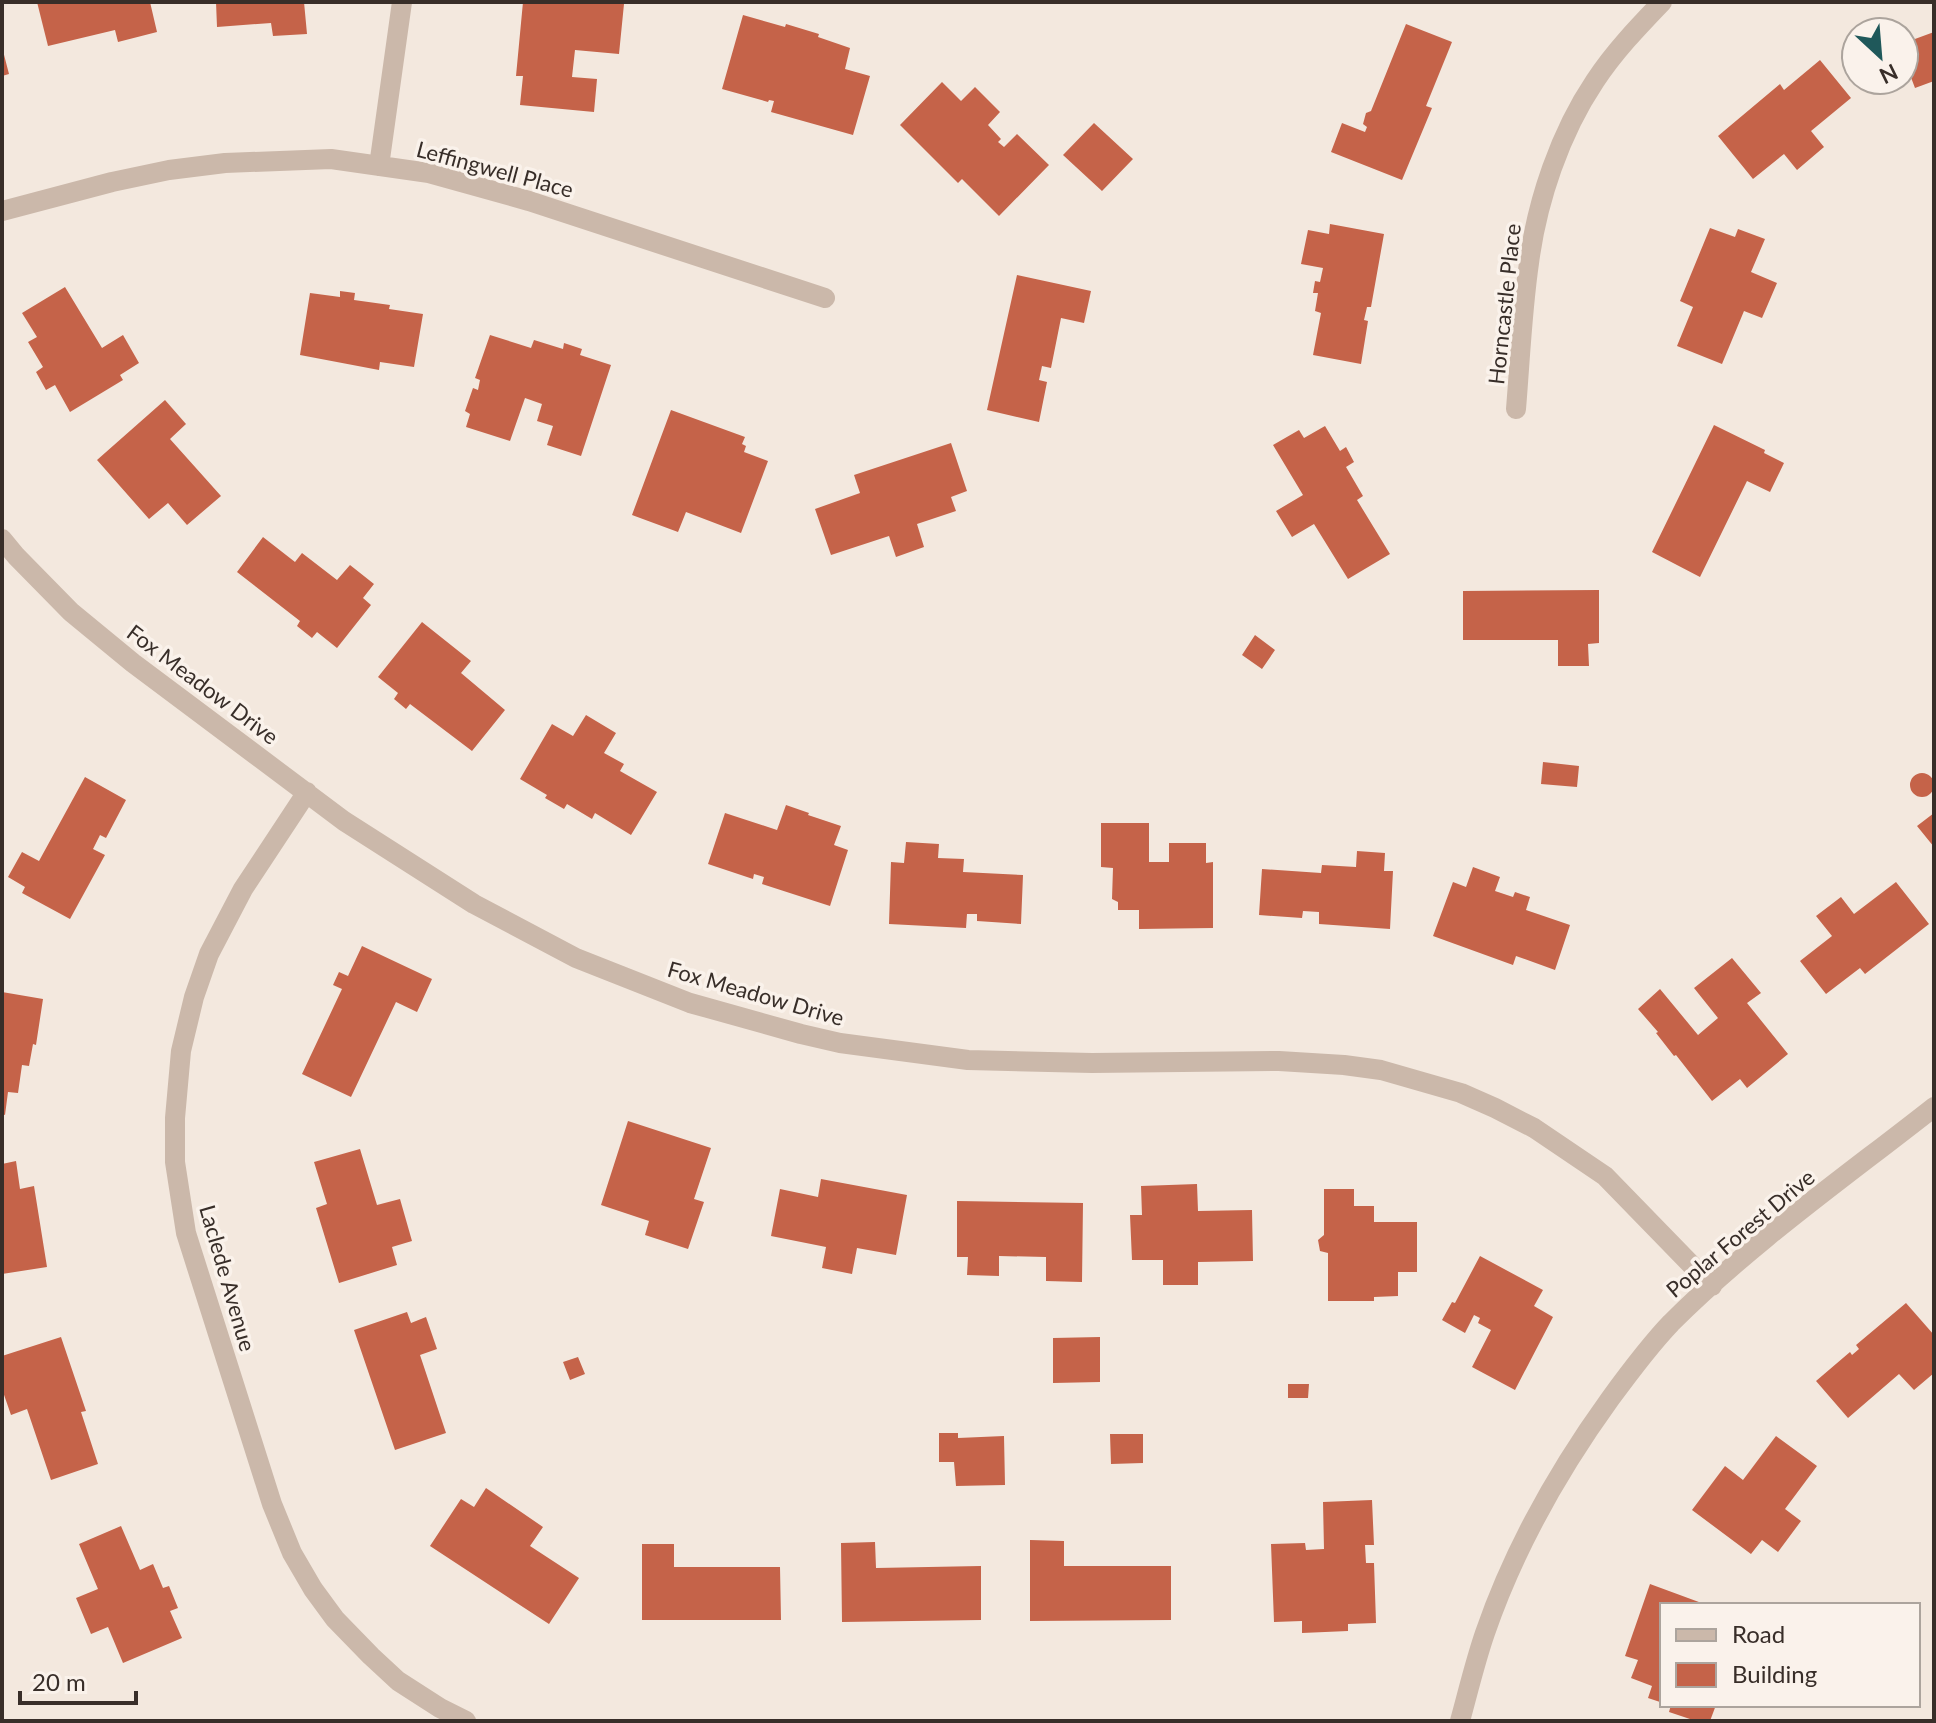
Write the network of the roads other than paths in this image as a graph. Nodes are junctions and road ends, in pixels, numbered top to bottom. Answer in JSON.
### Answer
{"nodes":[{"id":1,"x":402,"y":2,"type":"edge"},
{"id":2,"x":1662,"y":2,"type":"edge"},
{"id":3,"x":379,"y":166,"type":"junction"},
{"id":4,"x":2,"y":211,"type":"edge"},
{"id":5,"x":825,"y":298,"type":"dead end"},
{"id":6,"x":1516,"y":409,"type":"dead end"},
{"id":7,"x":2,"y":539,"type":"edge"},
{"id":8,"x":307,"y":792,"type":"junction"},
{"id":9,"x":1934,"y":1107,"type":"edge"},
{"id":10,"x":1712,"y":1286,"type":"junction"},
{"id":11,"x":466,"y":1721,"type":"edge"},
{"id":12,"x":1460,"y":1721,"type":"edge"}],
"edges":[{"from":1,"to":3,"type":"street"},
{"from":2,"to":6,"type":"street","name":"Horncastle Place"},
{"from":3,"to":4,"type":"street","name":"Leffingwell Place"},
{"from":3,"to":5,"type":"street","name":"Leffingwell Place"},
{"from":7,"to":8,"type":"street","name":"Fox Meadow Drive"},
{"from":8,"to":10,"type":"street","name":"Fox Meadow Drive"},
{"from":8,"to":11,"type":"street","name":"Laclede Avenue"},
{"from":9,"to":10,"type":"street","name":"Poplar Forest Drive"},
{"from":10,"to":12,"type":"street","name":"Poplar Forest Drive"}]}
